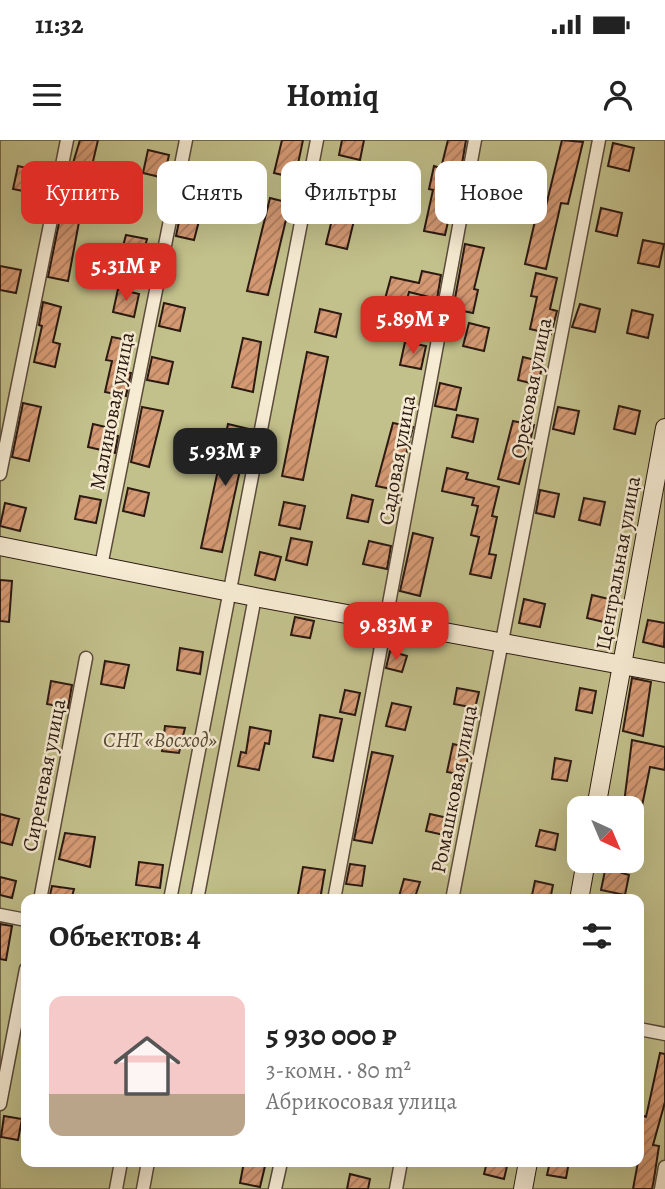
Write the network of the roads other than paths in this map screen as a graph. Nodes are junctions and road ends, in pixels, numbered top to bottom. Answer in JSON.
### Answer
{"nodes":[{"id":1,"x":67,"y":140,"type":"edge"},
{"id":2,"x":186,"y":140,"type":"edge"},
{"id":3,"x":317,"y":140,"type":"edge"},
{"id":4,"x":475,"y":140,"type":"edge"},
{"id":5,"x":599,"y":140,"type":"edge"},
{"id":6,"x":665,"y":428,"type":"edge"},
{"id":7,"x":0,"y":474,"type":"edge"},
{"id":8,"x":0,"y":546,"type":"edge"},
{"id":9,"x":101,"y":566,"type":"junction"},
{"id":10,"x":229,"y":592,"type":"junction"},
{"id":11,"x":255,"y":597,"type":"junction"},
{"id":12,"x":387,"y":622,"type":"junction"},
{"id":13,"x":501,"y":643,"type":"junction"},
{"id":14,"x":86,"y":658,"type":"dead end"},
{"id":15,"x":624,"y":665,"type":"junction"},
{"id":16,"x":665,"y":673,"type":"edge"},
{"id":17,"x":598,"y":796,"type":"edge"},
{"id":18,"x":584,"y":873,"type":"edge"},
{"id":19,"x":41,"y":894,"type":"edge"},
{"id":20,"x":171,"y":894,"type":"edge"},
{"id":21,"x":198,"y":894,"type":"edge"},
{"id":22,"x":335,"y":894,"type":"edge"},
{"id":23,"x":454,"y":894,"type":"edge"},
{"id":24,"x":580,"y":894,"type":"edge"},
{"id":25,"x":0,"y":915,"type":"edge"},
{"id":26,"x":21,"y":919,"type":"edge"},
{"id":27,"x":21,"y":995,"type":"edge"},
{"id":28,"x":644,"y":1030,"type":"edge"},
{"id":29,"x":665,"y":1034,"type":"edge"},
{"id":30,"x":0,"y":1104,"type":"edge"},
{"id":31,"x":120,"y":1167,"type":"edge"},
{"id":32,"x":147,"y":1167,"type":"edge"},
{"id":33,"x":280,"y":1167,"type":"edge"},
{"id":34,"x":400,"y":1167,"type":"edge"},
{"id":35,"x":527,"y":1167,"type":"edge"},
{"id":36,"x":665,"y":1167,"type":"edge"},
{"id":37,"x":116,"y":1189,"type":"edge"},
{"id":38,"x":143,"y":1189,"type":"edge"},
{"id":39,"x":275,"y":1189,"type":"edge"},
{"id":40,"x":396,"y":1189,"type":"edge"},
{"id":41,"x":523,"y":1189,"type":"edge"},
{"id":42,"x":661,"y":1189,"type":"edge"}],
"edges":[{"from":1,"to":7,"type":"street"},
{"from":2,"to":9,"type":"street","name":"Малиновая улица"},
{"from":3,"to":10,"type":"street"},
{"from":4,"to":12,"type":"street","name":"Садовая улица"},
{"from":5,"to":13,"type":"street","name":"Ореховая улица"},
{"from":6,"to":15,"type":"street","name":"Центральная улица"},
{"from":8,"to":9,"type":"street"},
{"from":9,"to":10,"type":"street"},
{"from":10,"to":11,"type":"street"},
{"from":10,"to":20,"type":"street"},
{"from":11,"to":12,"type":"street"},
{"from":11,"to":21,"type":"street"},
{"from":12,"to":13,"type":"street"},
{"from":12,"to":22,"type":"street"},
{"from":13,"to":15,"type":"street"},
{"from":13,"to":23,"type":"street","name":"Ромашковая улица"},
{"from":14,"to":19,"type":"street","name":"Сиреневая улица"},
{"from":15,"to":16,"type":"street"},
{"from":15,"to":17,"type":"street","name":"Центральная улица"},
{"from":18,"to":24,"type":"street"},
{"from":25,"to":26,"type":"street"},
{"from":27,"to":30,"type":"street"},
{"from":28,"to":29,"type":"street"},
{"from":31,"to":37,"type":"street"},
{"from":32,"to":38,"type":"street"},
{"from":33,"to":39,"type":"street"},
{"from":34,"to":40,"type":"street"},
{"from":35,"to":41,"type":"street"},
{"from":36,"to":42,"type":"street"}]}
